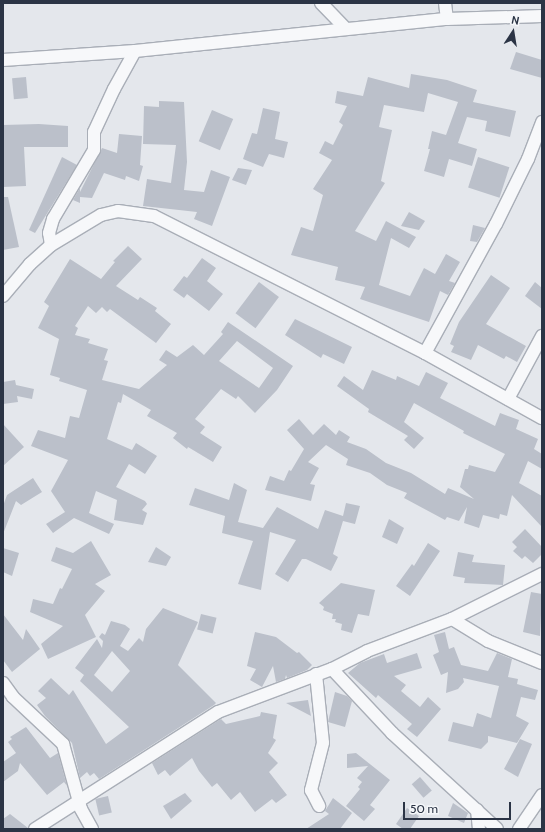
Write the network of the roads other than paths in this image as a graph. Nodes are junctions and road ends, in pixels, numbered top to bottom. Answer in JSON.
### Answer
{"nodes":[{"id":1,"x":322,"y":3,"type":"edge"},
{"id":2,"x":445,"y":3,"type":"edge"},
{"id":3,"x":542,"y":16,"type":"edge"},
{"id":4,"x":447,"y":19,"type":"junction"},
{"id":5,"x":346,"y":29,"type":"junction"},
{"id":6,"x":135,"y":51,"type":"junction"},
{"id":7,"x":3,"y":60,"type":"edge"},
{"id":8,"x":542,"y":122,"type":"edge"},
{"id":9,"x":51,"y":245,"type":"junction"},
{"id":10,"x":3,"y":296,"type":"edge"},
{"id":11,"x":542,"y":336,"type":"edge"},
{"id":12,"x":425,"y":353,"type":"junction"},
{"id":13,"x":508,"y":399,"type":"junction"},
{"id":14,"x":542,"y":418,"type":"edge"},
{"id":15,"x":542,"y":574,"type":"edge"},
{"id":16,"x":452,"y":619,"type":"junction"},
{"id":17,"x":542,"y":663,"type":"edge"},
{"id":18,"x":332,"y":669,"type":"junction"},
{"id":19,"x":316,"y":674,"type":"junction"},
{"id":20,"x":3,"y":682,"type":"edge"},
{"id":21,"x":542,"y":795,"type":"edge"},
{"id":22,"x":80,"y":799,"type":"junction"},
{"id":23,"x":319,"y":806,"type":"dead end"},
{"id":24,"x":477,"y":810,"type":"junction"},
{"id":25,"x":35,"y":829,"type":"edge"},
{"id":26,"x":92,"y":829,"type":"edge"},
{"id":27,"x":479,"y":829,"type":"edge"},
{"id":28,"x":497,"y":829,"type":"edge"},
{"id":29,"x":519,"y":829,"type":"edge"}],
"edges":[{"from":1,"to":5,"type":"street"},
{"from":2,"to":4,"type":"street"},
{"from":3,"to":4,"type":"street"},
{"from":4,"to":5,"type":"street"},
{"from":5,"to":6,"type":"street"},
{"from":6,"to":7,"type":"street"},
{"from":6,"to":9,"type":"street"},
{"from":8,"to":12,"type":"street"},
{"from":9,"to":10,"type":"street"},
{"from":9,"to":12,"type":"street"},
{"from":11,"to":13,"type":"street"},
{"from":12,"to":13,"type":"street"},
{"from":13,"to":14,"type":"street"},
{"from":15,"to":16,"type":"street"},
{"from":16,"to":17,"type":"street"},
{"from":16,"to":18,"type":"street"},
{"from":18,"to":19,"type":"street"},
{"from":18,"to":24,"type":"street"},
{"from":19,"to":22,"type":"street"},
{"from":19,"to":23,"type":"street"},
{"from":20,"to":22,"type":"street"},
{"from":21,"to":29,"type":"street"},
{"from":22,"to":25,"type":"street"},
{"from":22,"to":26,"type":"street"},
{"from":24,"to":27,"type":"street"},
{"from":24,"to":28,"type":"street"}]}
